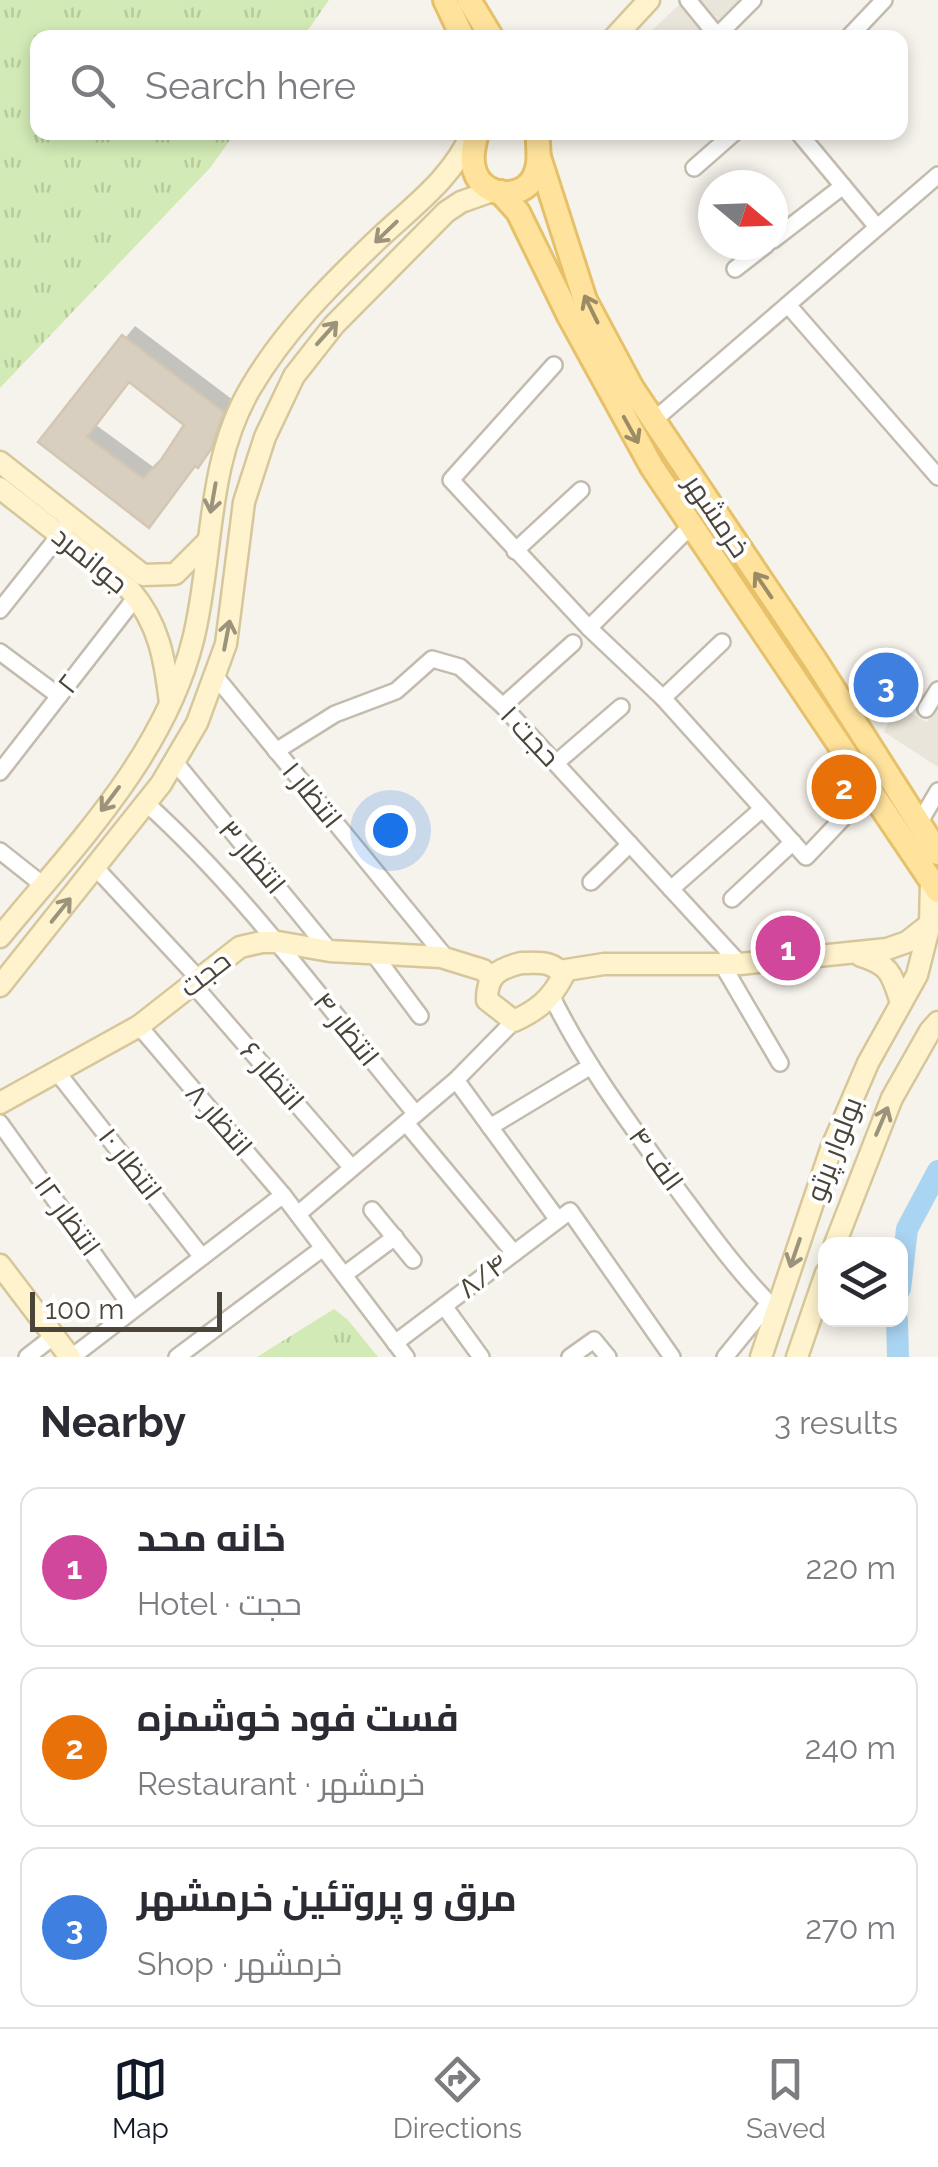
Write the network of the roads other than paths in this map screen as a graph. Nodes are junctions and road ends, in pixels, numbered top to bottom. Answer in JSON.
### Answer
{"nodes":[{"id":1,"x":445,"y":0,"type":"edge"},
{"id":2,"x":469,"y":0,"type":"edge"},
{"id":3,"x":649,"y":0,"type":"edge"},
{"id":4,"x":688,"y":0,"type":"edge"},
{"id":5,"x":753,"y":0,"type":"edge"},
{"id":6,"x":884,"y":0,"type":"edge"},
{"id":7,"x":476,"y":30,"type":"edge"},
{"id":8,"x":479,"y":30,"type":"edge"},
{"id":9,"x":621,"y":30,"type":"edge"},
{"id":10,"x":712,"y":30,"type":"edge"},
{"id":11,"x":725,"y":30,"type":"edge"},
{"id":12,"x":856,"y":30,"type":"edge"},
{"id":13,"x":470,"y":140,"type":"edge"},
{"id":14,"x":475,"y":140,"type":"edge"},
{"id":15,"x":726,"y":140,"type":"edge"},
{"id":16,"x":805,"y":140,"type":"edge"},
{"id":17,"x":541,"y":143,"type":"edge"},
{"id":18,"x":694,"y":168,"type":"dead end"},
{"id":19,"x":938,"y":175,"type":"edge"},
{"id":20,"x":843,"y":186,"type":"junction"},
{"id":21,"x":496,"y":192,"type":"junction"},
{"id":22,"x":422,"y":197,"type":"junction"},
{"id":23,"x":554,"y":209,"type":"junction"},
{"id":24,"x":439,"y":219,"type":"junction"},
{"id":25,"x":526,"y":228,"type":"junction"},
{"id":26,"x":788,"y":228,"type":"edge"},
{"id":27,"x":878,"y":228,"type":"junction"},
{"id":28,"x":747,"y":260,"type":"edge"},
{"id":29,"x":735,"y":269,"type":"dead end"},
{"id":30,"x":788,"y":305,"type":"junction"},
{"id":31,"x":554,"y":366,"type":"dead end"},
{"id":32,"x":653,"y":421,"type":"junction"},
{"id":33,"x":0,"y":462,"type":"edge"},
{"id":34,"x":938,"y":477,"type":"edge"},
{"id":35,"x":0,"y":488,"type":"edge"},
{"id":36,"x":581,"y":490,"type":"dead end"},
{"id":37,"x":692,"y":525,"type":"junction"},
{"id":38,"x":65,"y":528,"type":"junction"},
{"id":39,"x":208,"y":542,"type":"junction"},
{"id":40,"x":514,"y":551,"type":"junction"},
{"id":41,"x":136,"y":596,"type":"junction"},
{"id":42,"x":0,"y":610,"type":"edge"},
{"id":43,"x":589,"y":628,"type":"junction"},
{"id":44,"x":722,"y":642,"type":"dead end"},
{"id":45,"x":573,"y":643,"type":"dead end"},
{"id":46,"x":0,"y":652,"type":"edge"},
{"id":47,"x":818,"y":665,"type":"junction"},
{"id":48,"x":216,"y":677,"type":"junction"},
{"id":49,"x":798,"y":680,"type":"junction"},
{"id":50,"x":938,"y":690,"type":"edge"},
{"id":51,"x":58,"y":696,"type":"junction"},
{"id":52,"x":663,"y":698,"type":"junction"},
{"id":53,"x":170,"y":705,"type":"junction"},
{"id":54,"x":503,"y":706,"type":"junction"},
{"id":55,"x":621,"y":706,"type":"dead end"},
{"id":56,"x":926,"y":709,"type":"dead end"},
{"id":57,"x":276,"y":750,"type":"junction"},
{"id":58,"x":175,"y":762,"type":"junction"},
{"id":59,"x":556,"y":763,"type":"junction"},
{"id":60,"x":0,"y":772,"type":"edge"},
{"id":61,"x":938,"y":791,"type":"edge"},
{"id":62,"x":146,"y":803,"type":"junction"},
{"id":63,"x":762,"y":809,"type":"junction"},
{"id":64,"x":844,"y":816,"type":"dead end"},
{"id":65,"x":918,"y":824,"type":"junction"},
{"id":66,"x":792,"y":842,"type":"junction"},
{"id":67,"x":630,"y":844,"type":"junction"},
{"id":68,"x":0,"y":850,"type":"edge"},
{"id":69,"x":936,"y":850,"type":"edge"},
{"id":70,"x":95,"y":866,"type":"junction"},
{"id":71,"x":590,"y":882,"type":"dead end"},
{"id":72,"x":43,"y":884,"type":"junction"},
{"id":73,"x":935,"y":886,"type":"edge"},
{"id":74,"x":672,"y":889,"type":"junction"},
{"id":75,"x":732,"y":898,"type":"dead end"},
{"id":76,"x":930,"y":924,"type":"junction"},
{"id":77,"x":0,"y":937,"type":"edge"},
{"id":78,"x":278,"y":942,"type":"junction"},
{"id":79,"x":330,"y":951,"type":"junction"},
{"id":80,"x":848,"y":952,"type":"junction"},
{"id":81,"x":373,"y":953,"type":"junction"},
{"id":82,"x":930,"y":955,"type":"edge"},
{"id":83,"x":447,"y":958,"type":"junction"},
{"id":84,"x":731,"y":964,"type":"junction"},
{"id":85,"x":560,"y":972,"type":"junction"},
{"id":86,"x":492,"y":978,"type":"junction"},
{"id":87,"x":195,"y":981,"type":"junction"},
{"id":88,"x":0,"y":986,"type":"edge"},
{"id":89,"x":552,"y":997,"type":"junction"},
{"id":90,"x":902,"y":1003,"type":"junction"},
{"id":91,"x":420,"y":1016,"type":"dead end"},
{"id":92,"x":514,"y":1021,"type":"junction"},
{"id":93,"x":938,"y":1022,"type":"edge"},
{"id":94,"x":139,"y":1026,"type":"junction"},
{"id":95,"x":780,"y":1063,"type":"dead end"},
{"id":96,"x":591,"y":1066,"type":"junction"},
{"id":97,"x":57,"y":1072,"type":"junction"},
{"id":98,"x":456,"y":1080,"type":"junction"},
{"id":99,"x":0,"y":1103,"type":"edge"},
{"id":100,"x":411,"y":1118,"type":"junction"},
{"id":101,"x":0,"y":1122,"type":"edge"},
{"id":102,"x":490,"y":1127,"type":"junction"},
{"id":103,"x":826,"y":1162,"type":"junction"},
{"id":104,"x":352,"y":1168,"type":"junction"},
{"id":105,"x":860,"y":1174,"type":"junction"},
{"id":106,"x":284,"y":1195,"type":"junction"},
{"id":107,"x":372,"y":1210,"type":"dead end"},
{"id":108,"x":298,"y":1214,"type":"junction"},
{"id":109,"x":564,"y":1215,"type":"junction"},
{"id":110,"x":394,"y":1237,"type":"junction"},
{"id":111,"x":838,"y":1237,"type":"edge"},
{"id":112,"x":324,"y":1248,"type":"junction"},
{"id":113,"x":514,"y":1253,"type":"junction"},
{"id":114,"x":202,"y":1257,"type":"junction"},
{"id":115,"x":413,"y":1260,"type":"dead end"},
{"id":116,"x":0,"y":1266,"type":"edge"},
{"id":117,"x":344,"y":1275,"type":"junction"},
{"id":118,"x":818,"y":1296,"type":"edge"},
{"id":119,"x":444,"y":1306,"type":"junction"},
{"id":120,"x":772,"y":1306,"type":"junction"},
{"id":121,"x":133,"y":1309,"type":"junction"},
{"id":122,"x":54,"y":1336,"type":"junction"},
{"id":123,"x":396,"y":1343,"type":"junction"},
{"id":124,"x":27,"y":1357,"type":"edge"},
{"id":125,"x":71,"y":1357,"type":"edge"},
{"id":126,"x":176,"y":1357,"type":"edge"},
{"id":127,"x":406,"y":1357,"type":"edge"},
{"id":128,"x":481,"y":1357,"type":"edge"},
{"id":129,"x":570,"y":1357,"type":"edge"},
{"id":130,"x":608,"y":1357,"type":"edge"},
{"id":131,"x":672,"y":1357,"type":"edge"},
{"id":132,"x":724,"y":1357,"type":"edge"},
{"id":133,"x":761,"y":1357,"type":"edge"},
{"id":134,"x":797,"y":1357,"type":"edge"}],
"edges":[{"from":1,"to":7,"type":"main road"},
{"from":2,"to":8,"type":"main road"},
{"from":3,"to":9,"type":"main road"},
{"from":4,"to":10,"type":"street"},
{"from":5,"to":11,"type":"street"},
{"from":6,"to":12,"type":"street"},
{"from":13,"to":22,"type":"main road"},
{"from":14,"to":21,"type":"main road"},
{"from":15,"to":18,"type":"street"},
{"from":16,"to":20,"type":"street"},
{"from":17,"to":21,"type":"main road"},
{"from":17,"to":23,"type":"main road","name":"خرمشهر"},
{"from":19,"to":27,"type":"street"},
{"from":20,"to":26,"type":"street"},
{"from":20,"to":27,"type":"street"},
{"from":21,"to":24,"type":"main road"},
{"from":21,"to":25,"type":"main road"},
{"from":22,"to":24,"type":"main road"},
{"from":22,"to":39,"type":"main road","one_way":true},
{"from":23,"to":25,"type":"main road"},
{"from":32,"to":23,"type":"main road","name":"خرمشهر","one_way":true},
{"from":48,"to":24,"type":"main road","one_way":true},
{"from":25,"to":37,"type":"main road","one_way":true},
{"from":27,"to":30,"type":"street"},
{"from":28,"to":29,"type":"street"},
{"from":30,"to":32,"type":"street"},
{"from":30,"to":34,"type":"street"},
{"from":31,"to":40,"type":"street"},
{"from":47,"to":32,"type":"main road","name":"خرمشهر","one_way":true},
{"from":33,"to":38,"type":"main road","name":"جوانمرد"},
{"from":35,"to":38,"type":"main road","name":"جوانمرد"},
{"from":36,"to":40,"type":"street"},
{"from":37,"to":43,"type":"street"},
{"from":37,"to":49,"type":"main road"},
{"from":38,"to":39,"type":"main road","name":"جوانمرد"},
{"from":38,"to":41,"type":"main road","name":"جوانمرد"},
{"from":38,"to":42,"type":"street"},
{"from":39,"to":53,"type":"main road"},
{"from":40,"to":43,"type":"street"},
{"from":41,"to":51,"type":"street","name":"۲"},
{"from":41,"to":53,"type":"main road","name":"جوانمرد"},
{"from":43,"to":52,"type":"street"},
{"from":44,"to":52,"type":"street"},
{"from":45,"to":54,"type":"street"},
{"from":46,"to":51,"type":"street"},
{"from":47,"to":49,"type":"main road"},
{"from":47,"to":65,"type":"main road","name":"خرمشهر"},
{"from":48,"to":57,"type":"street","name":"انتظار ۱"},
{"from":48,"to":58,"type":"main road"},
{"from":49,"to":73,"type":"main road"},
{"from":50,"to":56,"type":"street"},
{"from":51,"to":60,"type":"street","name":"۲"},
{"from":52,"to":63,"type":"street"},
{"from":53,"to":72,"type":"main road","one_way":true},
{"from":54,"to":57,"type":"street","name":"حجت ۱"},
{"from":54,"to":59,"type":"street","name":"حجت ۱"},
{"from":55,"to":59,"type":"street"},
{"from":57,"to":83,"type":"street","name":"انتظار ۱"},
{"from":58,"to":62,"type":"main road"},
{"from":58,"to":79,"type":"street","name":"انتظار ۳"},
{"from":59,"to":67,"type":"street","name":"حجت ۱"},
{"from":61,"to":65,"type":"street"},
{"from":62,"to":70,"type":"main road"},
{"from":62,"to":78,"type":"street","name":"انتظار ۴"},
{"from":63,"to":66,"type":"street"},
{"from":63,"to":74,"type":"street"},
{"from":64,"to":66,"type":"street"},
{"from":65,"to":69,"type":"main road","name":"خرمشهر"},
{"from":66,"to":75,"type":"street"},
{"from":67,"to":71,"type":"street"},
{"from":67,"to":74,"type":"street","name":"حجت ۱"},
{"from":68,"to":72,"type":"street"},
{"from":70,"to":87,"type":"street","name":"انتظار ۶"},
{"from":88,"to":70,"type":"main road","one_way":true},
{"from":72,"to":77,"type":"main road"},
{"from":73,"to":76,"type":"main road","name":"بولوار پرتو"},
{"from":74,"to":84,"type":"street","name":"حجت ۱"},
{"from":76,"to":80,"type":"main road"},
{"from":76,"to":82,"type":"main road","name":"بولوار پرتو"},
{"from":78,"to":79,"type":"main road","name":"حجت"},
{"from":78,"to":87,"type":"main road","name":"حجت"},
{"from":78,"to":100,"type":"street","name":"انتظار ۴"},
{"from":79,"to":81,"type":"main road","name":"حجت"},
{"from":80,"to":84,"type":"main road"},
{"from":80,"to":90,"type":"main road"},
{"from":81,"to":83,"type":"main road","name":"حجت"},
{"from":81,"to":91,"type":"street"},
{"from":82,"to":90,"type":"main road","name":"بولوار پرتو"},
{"from":83,"to":86,"type":"main road","name":"حجت"},
{"from":84,"to":85,"type":"main road"},
{"from":84,"to":95,"type":"street","name":"حجت ۱"},
{"from":85,"to":86,"type":"main road"},
{"from":85,"to":89,"type":"main road"},
{"from":86,"to":92,"type":"main road"},
{"from":87,"to":94,"type":"main road","name":"حجت"},
{"from":87,"to":104,"type":"street","name":"انتظار ۶"},
{"from":89,"to":92,"type":"main road"},
{"from":89,"to":96,"type":"street","name":"۴ الف"},
{"from":90,"to":103,"type":"main road","name":"بولوار پرتو"},
{"from":92,"to":98,"type":"street"},
{"from":105,"to":93,"type":"main road","name":"بولوار پرتو","one_way":true},
{"from":94,"to":97,"type":"main road","name":"حجت"},
{"from":94,"to":106,"type":"street","name":"انتظار ۸"},
{"from":96,"to":102,"type":"street"},
{"from":96,"to":120,"type":"street","name":"۴ الف"},
{"from":97,"to":99,"type":"main road","name":"حجت"},
{"from":97,"to":114,"type":"street","name":"انتظار ۱۰"},
{"from":98,"to":100,"type":"street"},
{"from":98,"to":102,"type":"street"},
{"from":100,"to":104,"type":"street"},
{"from":100,"to":113,"type":"street","name":"انتظار ۴"},
{"from":101,"to":121,"type":"street","name":"انتظار ۱۲"},
{"from":102,"to":109,"type":"street"},
{"from":103,"to":105,"type":"main road"},
{"from":103,"to":120,"type":"main road","name":"بولوار پرتو","one_way":true},
{"from":104,"to":108,"type":"street"},
{"from":105,"to":111,"type":"main road","name":"بولوار پرتو"},
{"from":106,"to":108,"type":"street","name":"انتظار ۸"},
{"from":106,"to":114,"type":"street"},
{"from":107,"to":110,"type":"street"},
{"from":108,"to":112,"type":"street","name":"انتظار ۸"},
{"from":109,"to":113,"type":"street","name":"۸/۴"},
{"from":109,"to":131,"type":"street"},
{"from":110,"to":115,"type":"street"},
{"from":110,"to":117,"type":"street"},
{"from":112,"to":117,"type":"street","name":"انتظار ۸"},
{"from":112,"to":126,"type":"street"},
{"from":113,"to":119,"type":"street","name":"۸/۴"},
{"from":114,"to":121,"type":"street"},
{"from":116,"to":122,"type":"main road"},
{"from":117,"to":123,"type":"street","name":"انتظار ۸"},
{"from":118,"to":134,"type":"main road"},
{"from":119,"to":123,"type":"street","name":"۸/۴"},
{"from":119,"to":128,"type":"street"},
{"from":120,"to":132,"type":"street"},
{"from":120,"to":133,"type":"main road","name":"بولوار پرتو"},
{"from":121,"to":125,"type":"street"},
{"from":122,"to":124,"type":"street"},
{"from":122,"to":125,"type":"main road"},
{"from":123,"to":127,"type":"street","name":"انتظار ۸"},
{"from":129,"to":130,"type":"street"}]}
